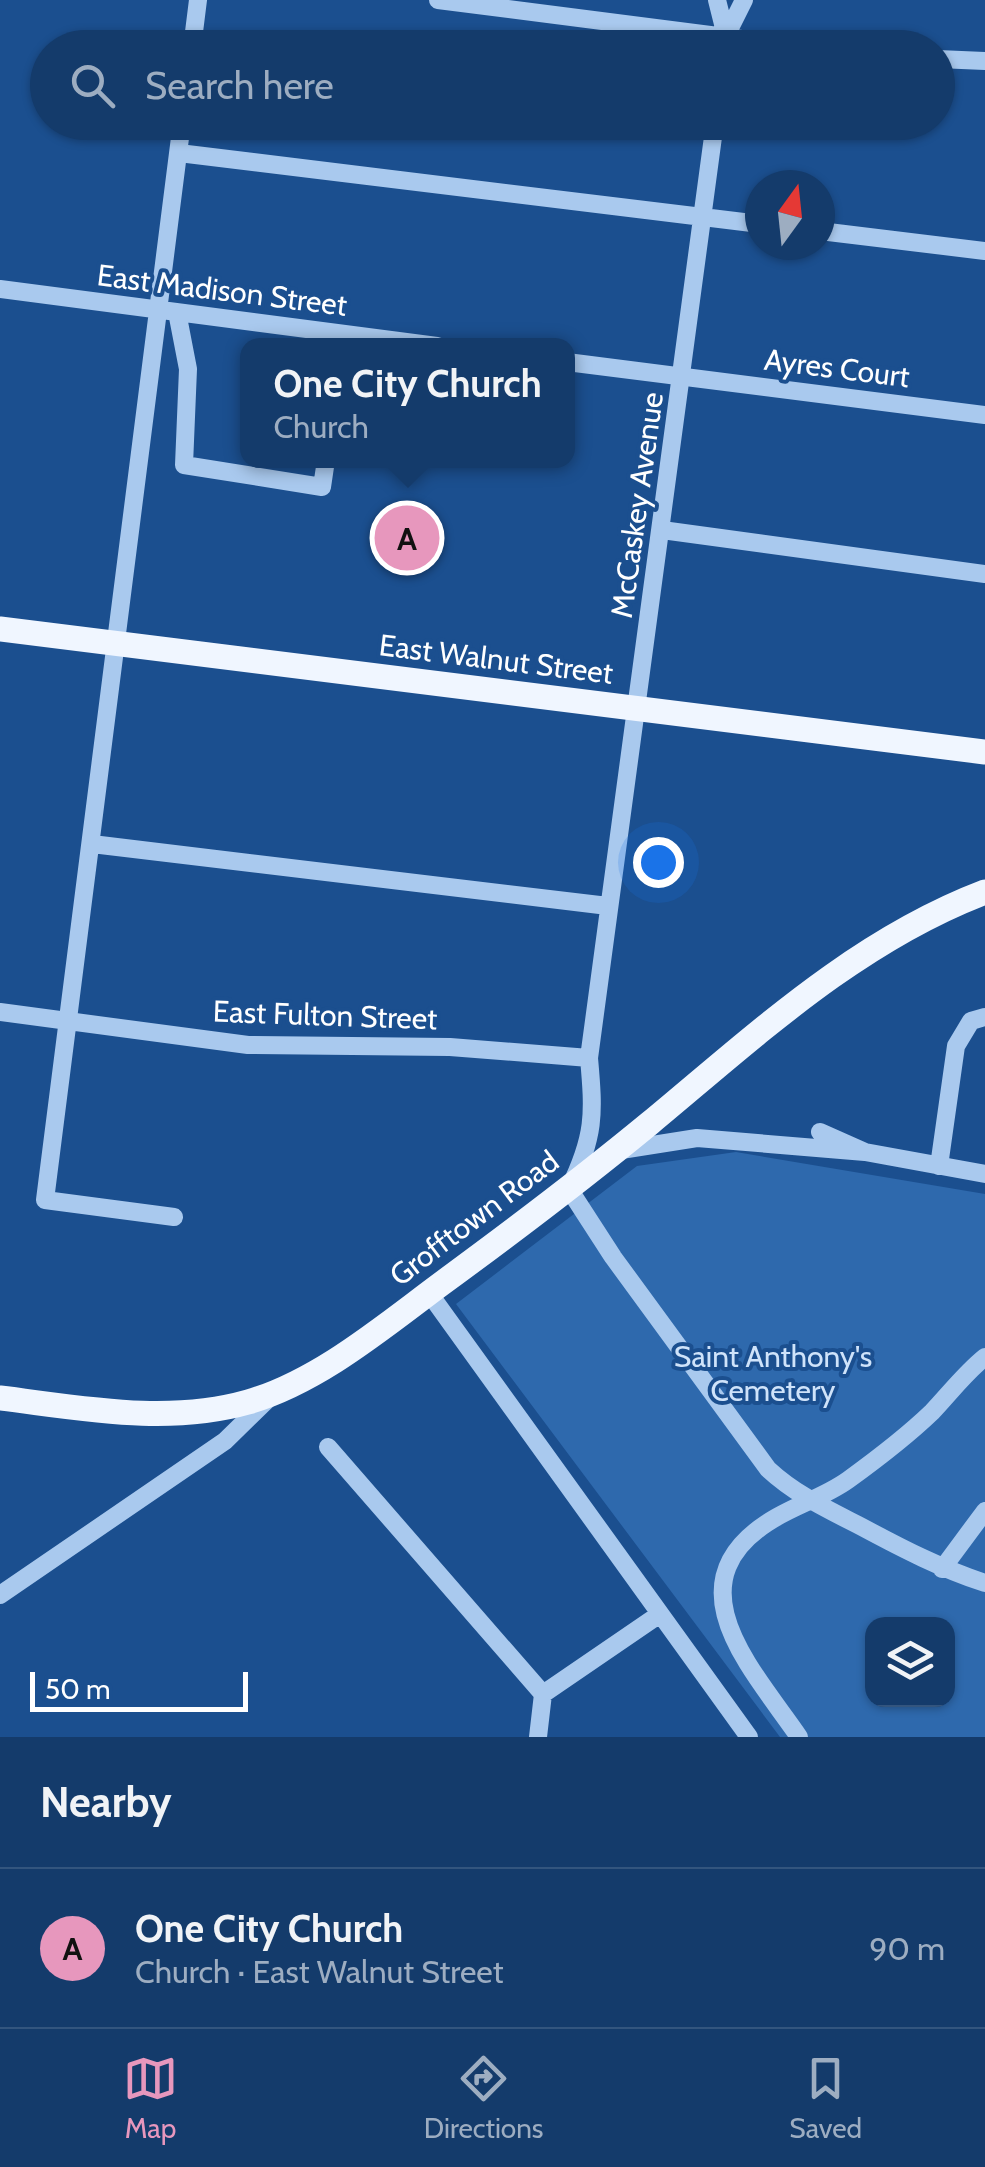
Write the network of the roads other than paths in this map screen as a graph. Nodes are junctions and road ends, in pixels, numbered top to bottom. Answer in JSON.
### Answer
{"nodes":[{"id":1,"x":198,"y":0,"type":"edge"},
{"id":2,"x":438,"y":0,"type":"edge"},
{"id":3,"x":718,"y":0,"type":"edge"},
{"id":4,"x":744,"y":0,"type":"edge"},
{"id":5,"x":194,"y":30,"type":"edge"},
{"id":6,"x":643,"y":30,"type":"edge"},
{"id":7,"x":723,"y":30,"type":"edge"},
{"id":8,"x":730,"y":30,"type":"edge"},
{"id":9,"x":955,"y":60,"type":"edge"},
{"id":10,"x":985,"y":61,"type":"edge"},
{"id":11,"x":180,"y":140,"type":"edge"},
{"id":12,"x":713,"y":140,"type":"edge"},
{"id":13,"x":178,"y":153,"type":"junction"},
{"id":14,"x":702,"y":217,"type":"junction"},
{"id":15,"x":745,"y":222,"type":"edge"},
{"id":16,"x":835,"y":233,"type":"edge"},
{"id":17,"x":985,"y":251,"type":"edge"},
{"id":18,"x":0,"y":288,"type":"edge"},
{"id":19,"x":168,"y":310,"type":"junction"},
{"id":20,"x":331,"y":338,"type":"edge"},
{"id":21,"x":575,"y":363,"type":"edge"},
{"id":22,"x":682,"y":377,"type":"junction"},
{"id":23,"x":985,"y":414,"type":"edge"},
{"id":24,"x":325,"y":468,"type":"edge"},
{"id":25,"x":662,"y":530,"type":"junction"},
{"id":26,"x":985,"y":574,"type":"edge"},
{"id":27,"x":0,"y":629,"type":"edge"},
{"id":28,"x":117,"y":644,"type":"junction"},
{"id":29,"x":636,"y":709,"type":"junction"},
{"id":30,"x":985,"y":752,"type":"edge"},
{"id":31,"x":92,"y":844,"type":"junction"},
{"id":32,"x":985,"y":892,"type":"edge"},
{"id":33,"x":608,"y":906,"type":"junction"},
{"id":34,"x":0,"y":1012,"type":"edge"},
{"id":35,"x":985,"y":1017,"type":"edge"},
{"id":36,"x":70,"y":1022,"type":"junction"},
{"id":37,"x":589,"y":1058,"type":"junction"},
{"id":38,"x":820,"y":1132,"type":"dead end"},
{"id":39,"x":616,"y":1151,"type":"junction"},
{"id":40,"x":865,"y":1152,"type":"junction"},
{"id":41,"x":939,"y":1166,"type":"junction"},
{"id":42,"x":985,"y":1174,"type":"edge"},
{"id":43,"x":569,"y":1188,"type":"junction"},
{"id":44,"x":174,"y":1216,"type":"dead end"},
{"id":45,"x":429,"y":1293,"type":"junction"},
{"id":46,"x":985,"y":1356,"type":"edge"},
{"id":47,"x":275,"y":1392,"type":"junction"},
{"id":48,"x":0,"y":1398,"type":"edge"},
{"id":49,"x":328,"y":1447,"type":"dead end"},
{"id":50,"x":811,"y":1501,"type":"junction"},
{"id":51,"x":985,"y":1511,"type":"edge"},
{"id":52,"x":942,"y":1569,"type":"junction"},
{"id":53,"x":985,"y":1584,"type":"edge"},
{"id":54,"x":0,"y":1595,"type":"edge"},
{"id":55,"x":660,"y":1614,"type":"junction"},
{"id":56,"x":543,"y":1694,"type":"junction"},
{"id":57,"x":538,"y":1737,"type":"edge"},
{"id":58,"x":749,"y":1737,"type":"edge"},
{"id":59,"x":799,"y":1737,"type":"edge"}],
"edges":[{"from":1,"to":5,"type":"street"},
{"from":2,"to":6,"type":"street"},
{"from":3,"to":7,"type":"street"},
{"from":4,"to":8,"type":"street"},
{"from":9,"to":10,"type":"street"},
{"from":11,"to":13,"type":"street"},
{"from":12,"to":14,"type":"street","name":"McCaskey Avenue"},
{"from":13,"to":14,"type":"street"},
{"from":13,"to":19,"type":"street"},
{"from":14,"to":15,"type":"street"},
{"from":14,"to":22,"type":"street","name":"McCaskey Avenue"},
{"from":16,"to":17,"type":"street"},
{"from":18,"to":19,"type":"street","name":"East Madison Street"},
{"from":19,"to":20,"type":"street","name":"East Madison Street"},
{"from":19,"to":24,"type":"street"},
{"from":19,"to":28,"type":"street"},
{"from":21,"to":22,"type":"street"},
{"from":22,"to":23,"type":"street","name":"Ayres Court"},
{"from":22,"to":25,"type":"street","name":"McCaskey Avenue"},
{"from":25,"to":26,"type":"street"},
{"from":25,"to":29,"type":"street","name":"McCaskey Avenue"},
{"from":27,"to":28,"type":"main road","name":"East Walnut Street"},
{"from":28,"to":29,"type":"main road","name":"East Walnut Street"},
{"from":28,"to":31,"type":"street"},
{"from":29,"to":30,"type":"main road","name":"East Walnut Street"},
{"from":29,"to":33,"type":"street","name":"McCaskey Avenue"},
{"from":31,"to":33,"type":"street"},
{"from":31,"to":36,"type":"street"},
{"from":32,"to":39,"type":"main road","name":"Grofftown Road"},
{"from":33,"to":37,"type":"street","name":"McCaskey Avenue"},
{"from":34,"to":36,"type":"street","name":"East Fulton Street"},
{"from":35,"to":41,"type":"street"},
{"from":36,"to":37,"type":"street","name":"East Fulton Street"},
{"from":36,"to":44,"type":"street"},
{"from":37,"to":43,"type":"street","name":"McCaskey Avenue"},
{"from":38,"to":40,"type":"street"},
{"from":39,"to":40,"type":"street"},
{"from":39,"to":43,"type":"main road","name":"Grofftown Road"},
{"from":40,"to":41,"type":"street"},
{"from":41,"to":42,"type":"street"},
{"from":43,"to":45,"type":"main road","name":"Grofftown Road"},
{"from":43,"to":50,"type":"street"},
{"from":45,"to":47,"type":"main road","name":"Grofftown Road"},
{"from":45,"to":55,"type":"street"},
{"from":46,"to":50,"type":"street"},
{"from":47,"to":48,"type":"main road"},
{"from":47,"to":54,"type":"street","name":"Grofftown Road"},
{"from":49,"to":56,"type":"street"},
{"from":50,"to":52,"type":"street"},
{"from":50,"to":59,"type":"street"},
{"from":51,"to":52,"type":"street"},
{"from":52,"to":53,"type":"street"},
{"from":55,"to":56,"type":"street"},
{"from":55,"to":58,"type":"street"},
{"from":56,"to":57,"type":"street"}]}
